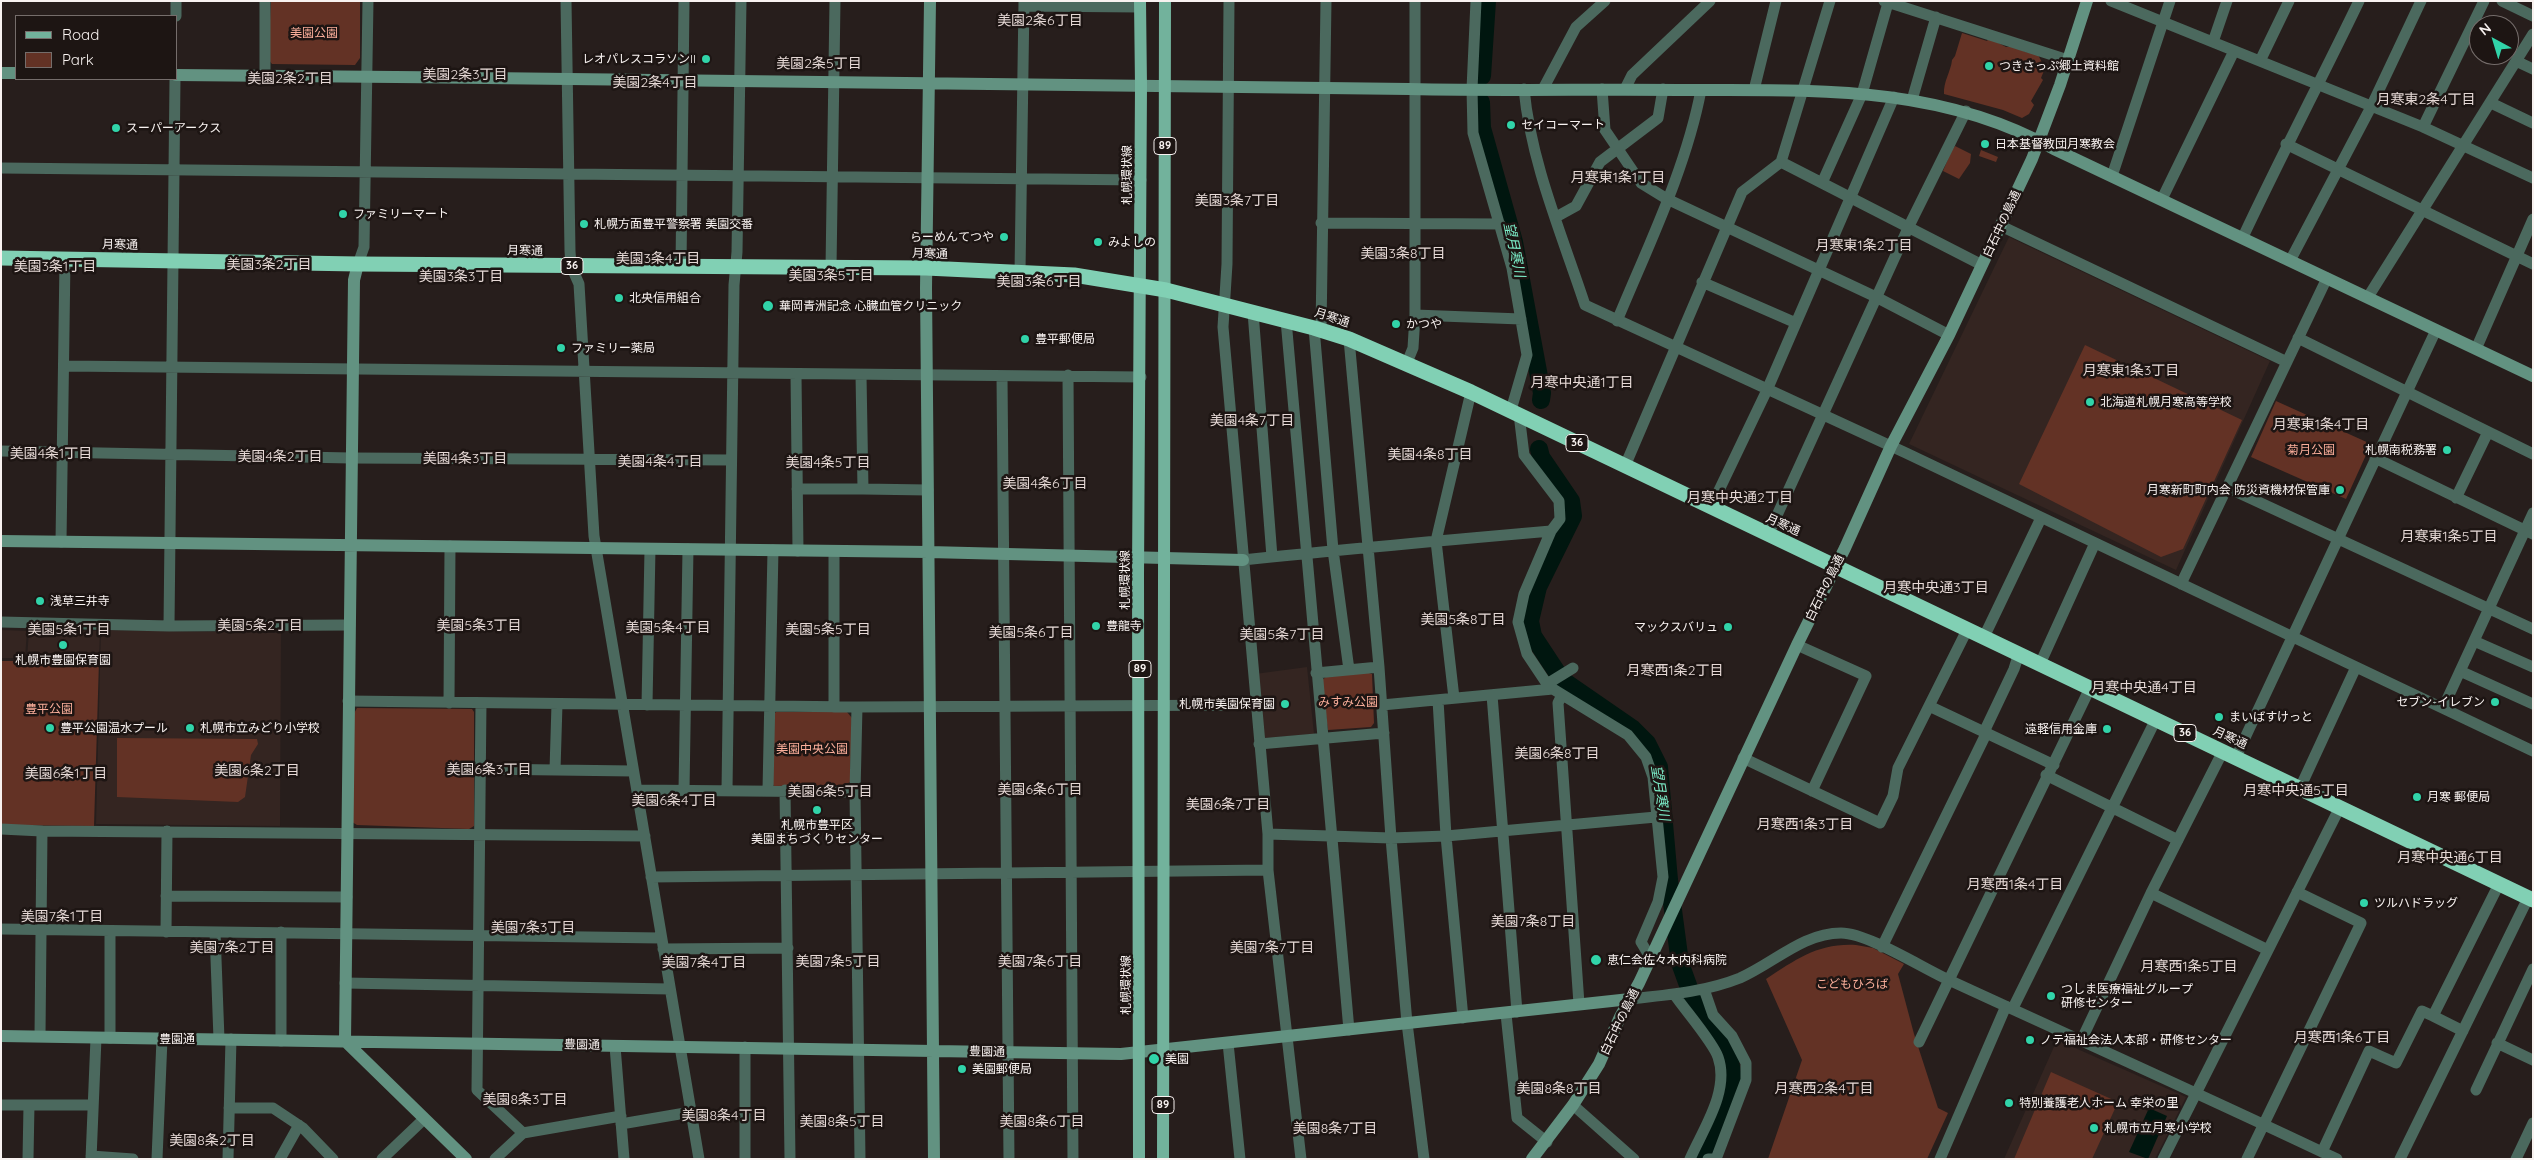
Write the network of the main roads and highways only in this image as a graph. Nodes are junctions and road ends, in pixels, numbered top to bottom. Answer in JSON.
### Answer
{"nodes":[{"id":1,"x":1165,"y":1,"type":"edge"},
{"id":2,"x":1140,"y":4,"type":"edge"},
{"id":3,"x":1,"y":258,"type":"edge"},
{"id":4,"x":1141,"y":285,"type":"junction"},
{"id":5,"x":1166,"y":290,"type":"junction"},
{"id":6,"x":2530,"y":899,"type":"edge"},
{"id":7,"x":1139,"y":1159,"type":"edge"},
{"id":8,"x":1163,"y":1159,"type":"edge"}],
"edges":[{"from":1,"to":5,"type":"main road","number":"89"},
{"from":2,"to":4,"type":"main road","name":"札幌環状線","number":"89"},
{"from":3,"to":4,"type":"highway","name":"月寒通","number":"36"},
{"from":4,"to":5,"type":"highway","name":"月寒通","number":"36"},
{"from":4,"to":7,"type":"main road","name":"札幌環状線","number":"89"},
{"from":5,"to":6,"type":"highway","name":"月寒通","number":"36"},
{"from":5,"to":8,"type":"main road","number":"89"}]}
